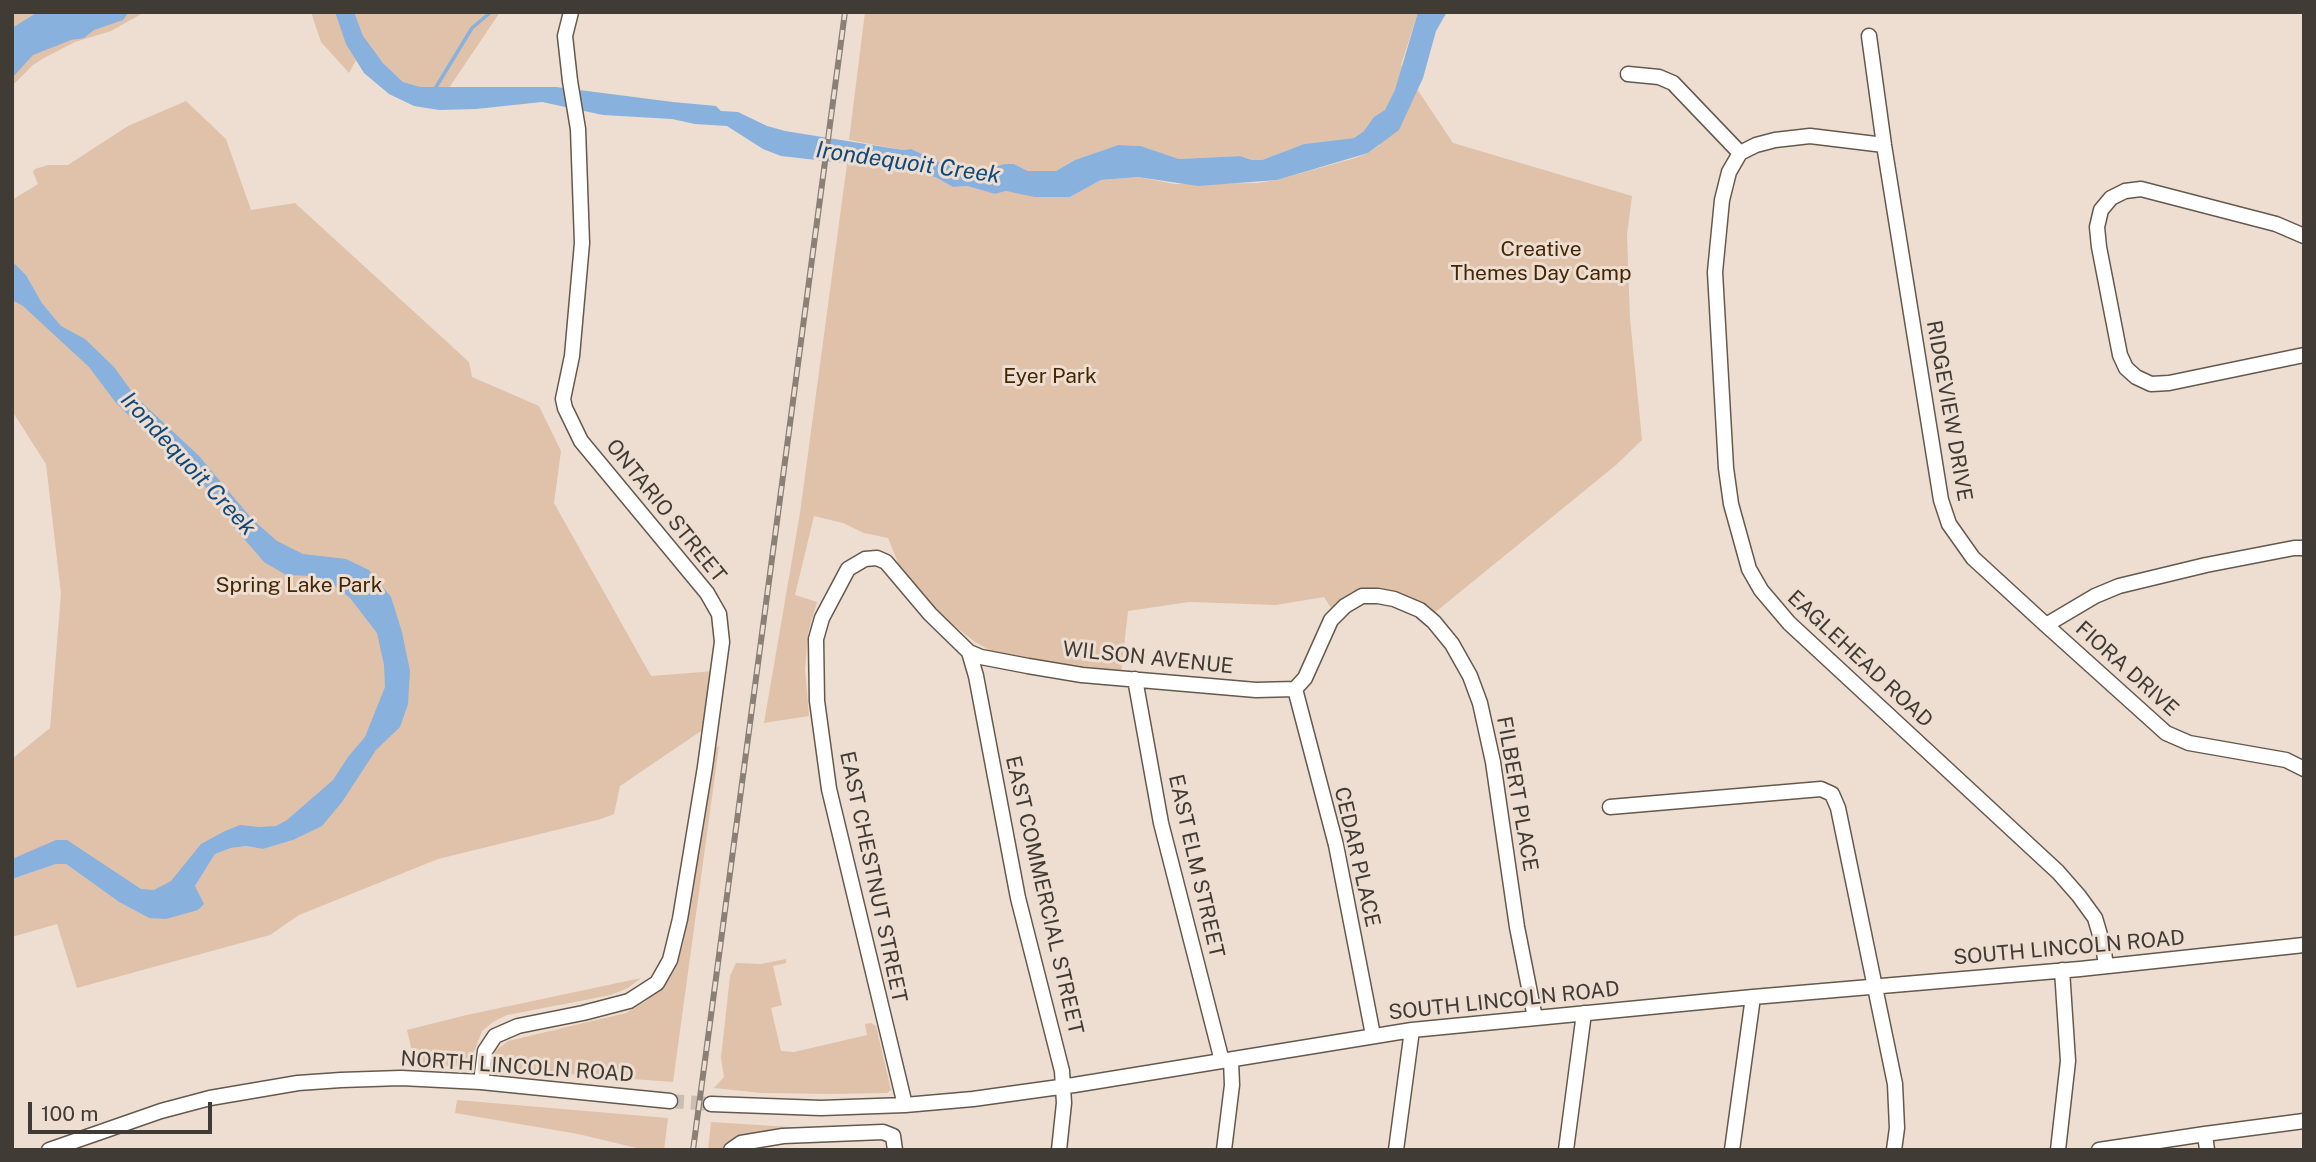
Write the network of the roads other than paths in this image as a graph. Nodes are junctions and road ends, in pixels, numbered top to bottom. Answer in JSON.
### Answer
{"nodes":[{"id":1,"x":571,"y":12,"type":"edge"},
{"id":2,"x":1869,"y":36,"type":"dead end"},
{"id":3,"x":1628,"y":74,"type":"dead end"},
{"id":4,"x":1884,"y":145,"type":"junction"},
{"id":5,"x":1740,"y":153,"type":"junction"},
{"id":6,"x":2304,"y":236,"type":"edge"},
{"id":7,"x":2304,"y":355,"type":"edge"},
{"id":8,"x":2304,"y":548,"type":"edge"},
{"id":9,"x":877,"y":558,"type":"joint"},
{"id":10,"x":2046,"y":625,"type":"junction"},
{"id":11,"x":969,"y":652,"type":"junction"},
{"id":12,"x":1135,"y":679,"type":"junction"},
{"id":13,"x":1296,"y":689,"type":"junction"},
{"id":14,"x":2304,"y":769,"type":"edge"},
{"id":15,"x":1610,"y":807,"type":"dead end"},
{"id":16,"x":2304,"y":944,"type":"edge"},
{"id":17,"x":2106,"y":966,"type":"junction"},
{"id":18,"x":2062,"y":970,"type":"junction"},
{"id":19,"x":1874,"y":986,"type":"junction"},
{"id":20,"x":1753,"y":997,"type":"junction"},
{"id":21,"x":1584,"y":1013,"type":"junction"},
{"id":22,"x":1535,"y":1018,"type":"junction"},
{"id":23,"x":1412,"y":1030,"type":"junction"},
{"id":24,"x":1373,"y":1035,"type":"junction"},
{"id":25,"x":1226,"y":1060,"type":"junction"},
{"id":26,"x":481,"y":1082,"type":"junction"},
{"id":27,"x":1064,"y":1087,"type":"junction"},
{"id":28,"x":670,"y":1101,"type":"tunnel mouth"},
{"id":29,"x":711,"y":1104,"type":"tunnel mouth"},
{"id":30,"x":905,"y":1105,"type":"junction"},
{"id":31,"x":2304,"y":1121,"type":"edge"},
{"id":32,"x":2205,"y":1135,"type":"junction"},
{"id":33,"x":894,"y":1143,"type":"edge"},
{"id":34,"x":77,"y":1145,"type":"edge"},
{"id":35,"x":733,"y":1147,"type":"edge"},
{"id":36,"x":49,"y":1150,"type":"edge"},
{"id":37,"x":1059,"y":1150,"type":"edge"},
{"id":38,"x":1224,"y":1150,"type":"edge"},
{"id":39,"x":1396,"y":1150,"type":"edge"},
{"id":40,"x":1566,"y":1150,"type":"edge"},
{"id":41,"x":1732,"y":1150,"type":"edge"},
{"id":42,"x":1894,"y":1150,"type":"edge"},
{"id":43,"x":2058,"y":1150,"type":"edge"},
{"id":44,"x":2099,"y":1150,"type":"edge"},
{"id":45,"x":2207,"y":1150,"type":"edge"}],
"edges":[{"from":1,"to":26,"type":"street","name":"ONTARIO STREET"},
{"from":2,"to":4,"type":"street","name":"RIDGEVIEW DRIVE"},
{"from":3,"to":5,"type":"street"},
{"from":4,"to":5,"type":"street"},
{"from":4,"to":10,"type":"street","name":"RIDGEVIEW DRIVE"},
{"from":5,"to":17,"type":"street","name":"EAGLEHEAD ROAD"},
{"from":6,"to":7,"type":"street"},
{"from":8,"to":10,"type":"street"},
{"from":9,"to":11,"type":"street","name":"WILSON AVENUE"},
{"from":9,"to":30,"type":"street","name":"EAST CHESTNUT STREET"},
{"from":10,"to":14,"type":"street","name":"FIORA DRIVE"},
{"from":11,"to":12,"type":"street","name":"WILSON AVENUE"},
{"from":11,"to":27,"type":"street","name":"EAST COMMERCIAL STREET"},
{"from":12,"to":13,"type":"street","name":"WILSON AVENUE"},
{"from":12,"to":25,"type":"street","name":"EAST ELM STREET"},
{"from":13,"to":22,"type":"street","name":"FILBERT PLACE"},
{"from":13,"to":24,"type":"street","name":"CEDAR PLACE"},
{"from":15,"to":19,"type":"street"},
{"from":16,"to":17,"type":"street","name":"SOUTH LINCOLN ROAD"},
{"from":17,"to":18,"type":"street","name":"SOUTH LINCOLN ROAD"},
{"from":18,"to":19,"type":"street","name":"SOUTH LINCOLN ROAD"},
{"from":18,"to":43,"type":"street"},
{"from":19,"to":20,"type":"street","name":"SOUTH LINCOLN ROAD"},
{"from":19,"to":42,"type":"street"},
{"from":20,"to":21,"type":"street","name":"SOUTH LINCOLN ROAD"},
{"from":20,"to":41,"type":"street"},
{"from":21,"to":22,"type":"street","name":"SOUTH LINCOLN ROAD"},
{"from":21,"to":40,"type":"street"},
{"from":22,"to":23,"type":"street","name":"SOUTH LINCOLN ROAD"},
{"from":23,"to":24,"type":"street","name":"SOUTH LINCOLN ROAD"},
{"from":23,"to":39,"type":"street"},
{"from":24,"to":25,"type":"street","name":"SOUTH LINCOLN ROAD"},
{"from":25,"to":27,"type":"street","name":"SOUTH LINCOLN ROAD"},
{"from":25,"to":38,"type":"street","name":"EAST ELM STREET"},
{"from":26,"to":28,"type":"street","name":"NORTH LINCOLN ROAD"},
{"from":26,"to":34,"type":"street","name":"NORTH LINCOLN ROAD"},
{"from":27,"to":30,"type":"street","name":"SOUTH LINCOLN ROAD"},
{"from":27,"to":37,"type":"street","name":"EAST COMMERCIAL STREET"},
{"from":29,"to":30,"type":"street","name":"SOUTH LINCOLN ROAD"},
{"from":31,"to":32,"type":"street"},
{"from":32,"to":44,"type":"street"},
{"from":32,"to":45,"type":"street"},
{"from":33,"to":35,"type":"street"},
{"from":34,"to":36,"type":"street","name":"NORTH LINCOLN ROAD"}]}
